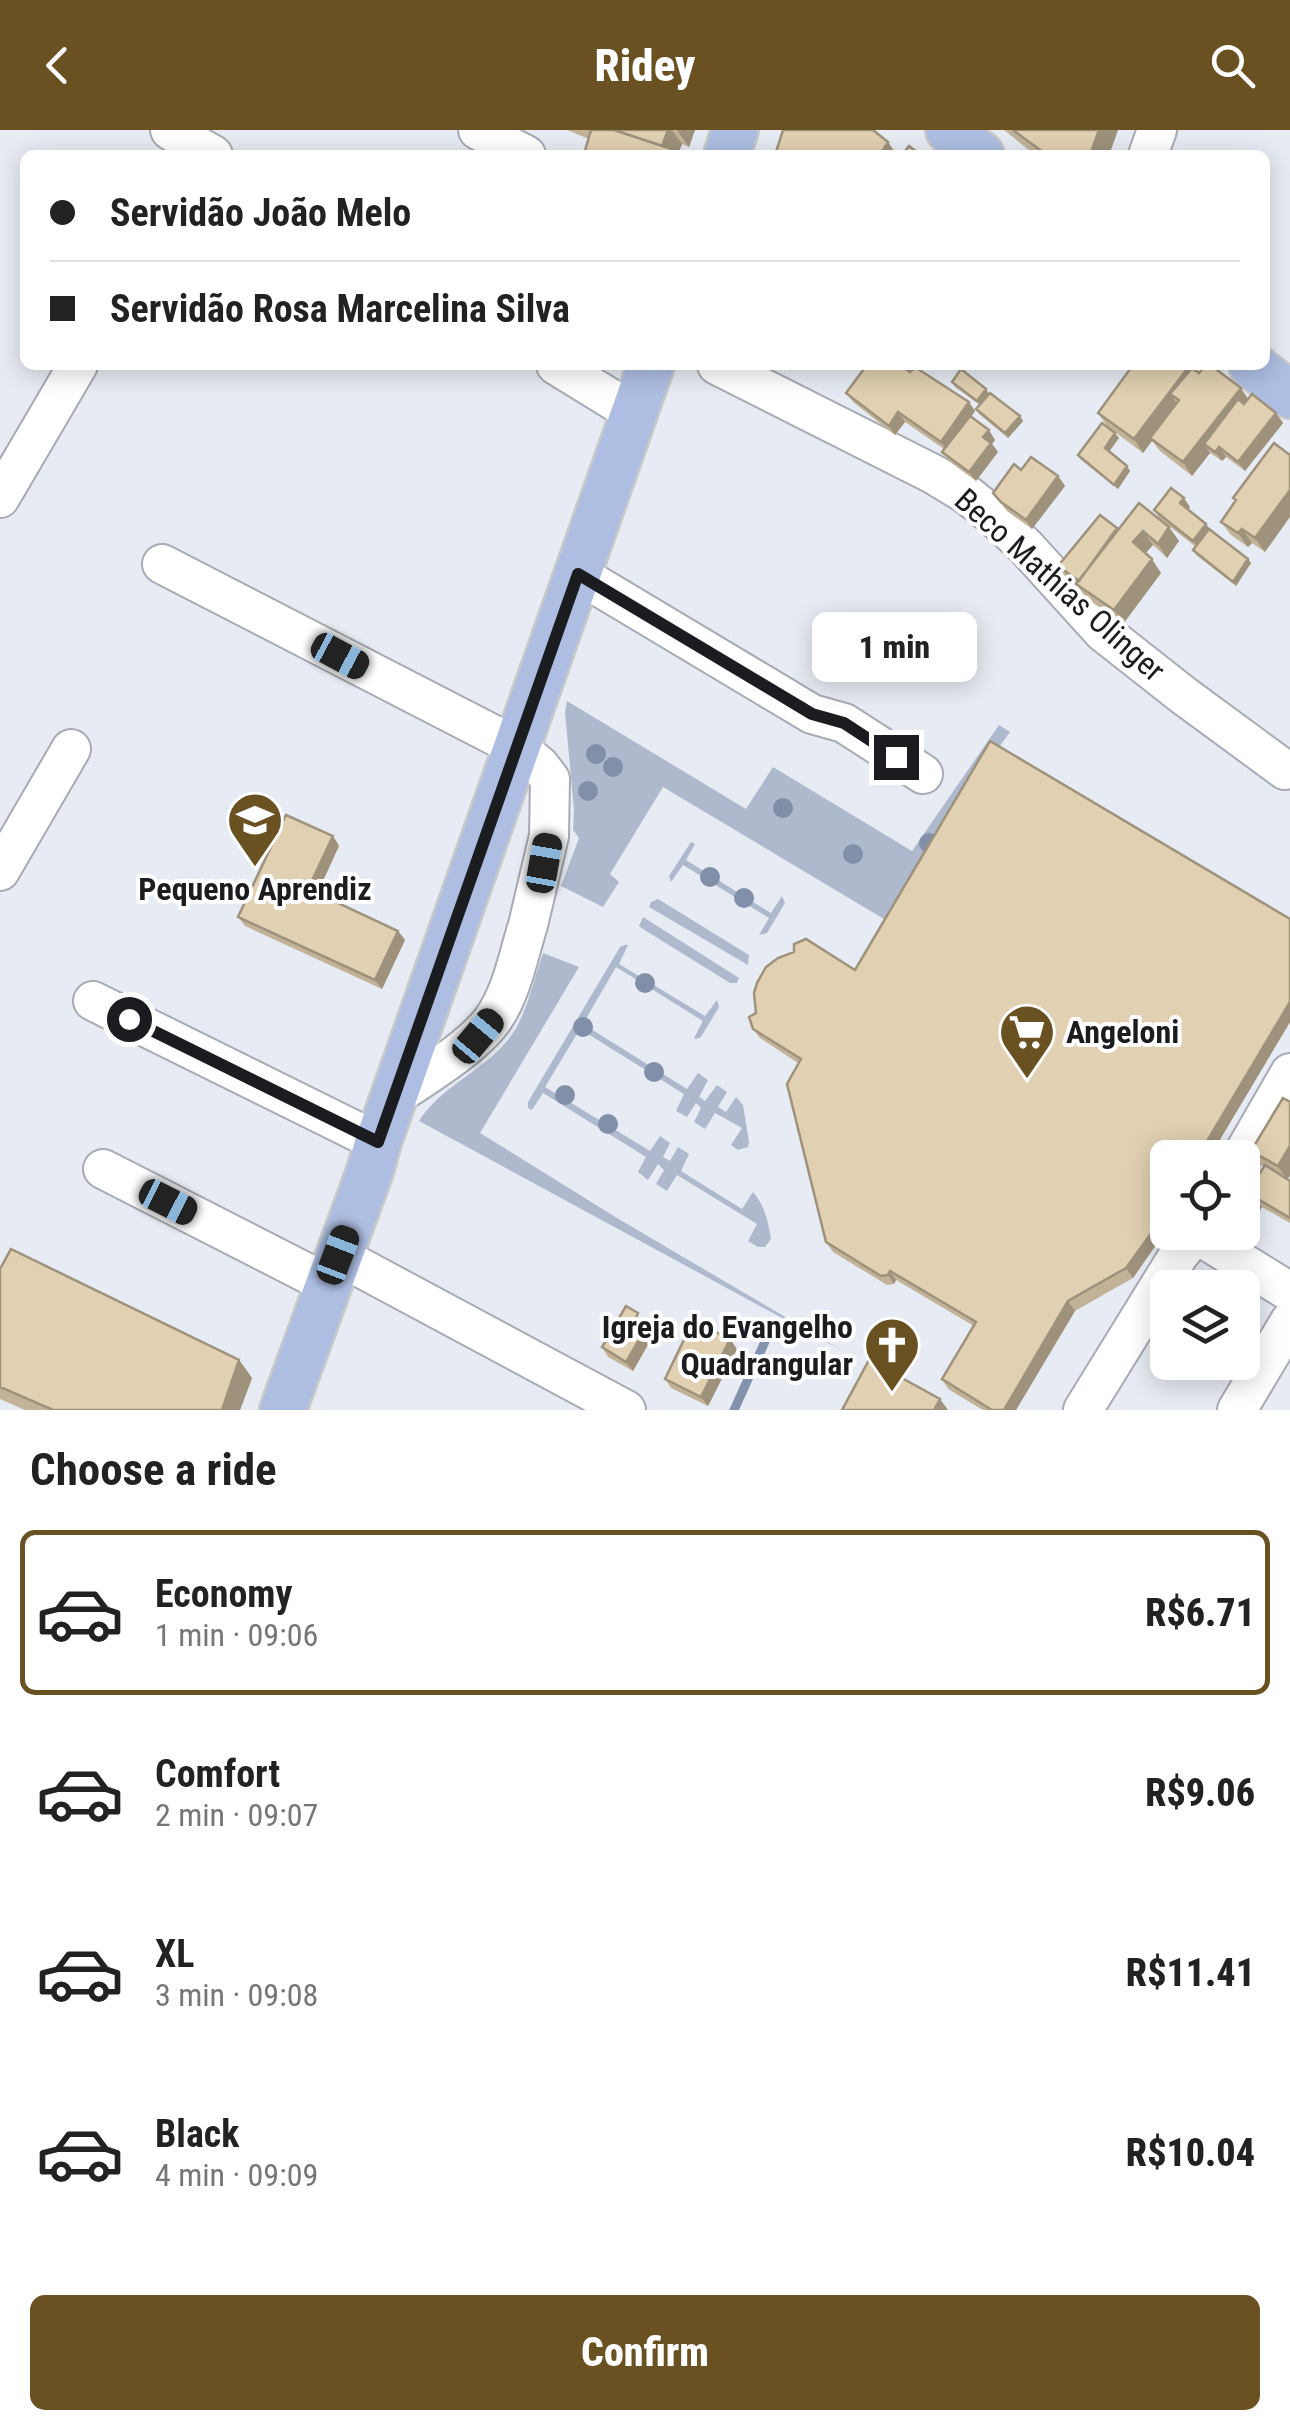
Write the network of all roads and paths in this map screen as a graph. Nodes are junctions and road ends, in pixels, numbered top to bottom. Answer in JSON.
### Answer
{"nodes":[{"id":1,"x":170,"y":130,"type":"edge"},
{"id":2,"x":478,"y":130,"type":"edge"},
{"id":3,"x":949,"y":130,"type":"edge"},
{"id":4,"x":519,"y":144,"type":"edge"},
{"id":5,"x":202,"y":150,"type":"edge"},
{"id":6,"x":975,"y":150,"type":"edge"},
{"id":7,"x":75,"y":370,"type":"edge"},
{"id":8,"x":564,"y":370,"type":"edge"},
{"id":9,"x":649,"y":370,"type":"edge"},
{"id":10,"x":727,"y":370,"type":"edge"},
{"id":11,"x":1258,"y":370,"type":"edge"},
{"id":12,"x":1290,"y":395,"type":"edge"},
{"id":13,"x":634,"y":413,"type":"junction"},
{"id":14,"x":0,"y":498,"type":"edge"},
{"id":15,"x":162,"y":564,"type":"dead end"},
{"id":16,"x":578,"y":574,"type":"junction"},
{"id":17,"x":543,"y":673,"type":"junction"},
{"id":18,"x":518,"y":747,"type":"junction"},
{"id":19,"x":71,"y":749,"type":"dead end"},
{"id":20,"x":1285,"y":770,"type":"dead end"},
{"id":21,"x":923,"y":774,"type":"dead end"},
{"id":22,"x":550,"y":779,"type":"junction"},
{"id":23,"x":0,"y":870,"type":"edge"},
{"id":24,"x":94,"y":1001,"type":"dead end"},
{"id":25,"x":1290,"y":1072,"type":"edge"},
{"id":26,"x":395,"y":1096,"type":"junction"},
{"id":27,"x":1250,"y":1140,"type":"edge"},
{"id":28,"x":378,"y":1142,"type":"junction"},
{"id":29,"x":103,"y":1168,"type":"dead end"},
{"id":30,"x":1183,"y":1250,"type":"edge"},
{"id":31,"x":1223,"y":1250,"type":"edge"},
{"id":32,"x":333,"y":1270,"type":"junction"},
{"id":33,"x":1290,"y":1292,"type":"edge"},
{"id":34,"x":1290,"y":1322,"type":"edge"},
{"id":35,"x":286,"y":1409,"type":"edge"},
{"id":36,"x":626,"y":1410,"type":"edge"},
{"id":37,"x":1084,"y":1410,"type":"edge"},
{"id":38,"x":1237,"y":1410,"type":"edge"}],
"edges":[{"from":1,"to":5,"type":"street"},
{"from":2,"to":4,"type":"street"},
{"from":3,"to":6,"type":"main road"},
{"from":7,"to":14,"type":"street"},
{"from":8,"to":13,"type":"street"},
{"from":9,"to":13,"type":"main road"},
{"from":10,"to":20,"type":"street","name":"Beco Mathias Olinger"},
{"from":11,"to":12,"type":"main road"},
{"from":13,"to":16,"type":"main road"},
{"from":15,"to":18,"type":"street"},
{"from":16,"to":17,"type":"main road"},
{"from":16,"to":21,"type":"street"},
{"from":17,"to":18,"type":"main road"},
{"from":17,"to":22,"type":"street"},
{"from":18,"to":22,"type":"street"},
{"from":18,"to":26,"type":"main road"},
{"from":19,"to":23,"type":"street"},
{"from":22,"to":26,"type":"street"},
{"from":24,"to":28,"type":"street"},
{"from":25,"to":27,"type":"street"},
{"from":26,"to":28,"type":"main road"},
{"from":28,"to":32,"type":"main road"},
{"from":29,"to":32,"type":"street"},
{"from":30,"to":37,"type":"street"},
{"from":31,"to":33,"type":"street"},
{"from":32,"to":35,"type":"main road"},
{"from":32,"to":36,"type":"street"},
{"from":34,"to":38,"type":"street"}]}
